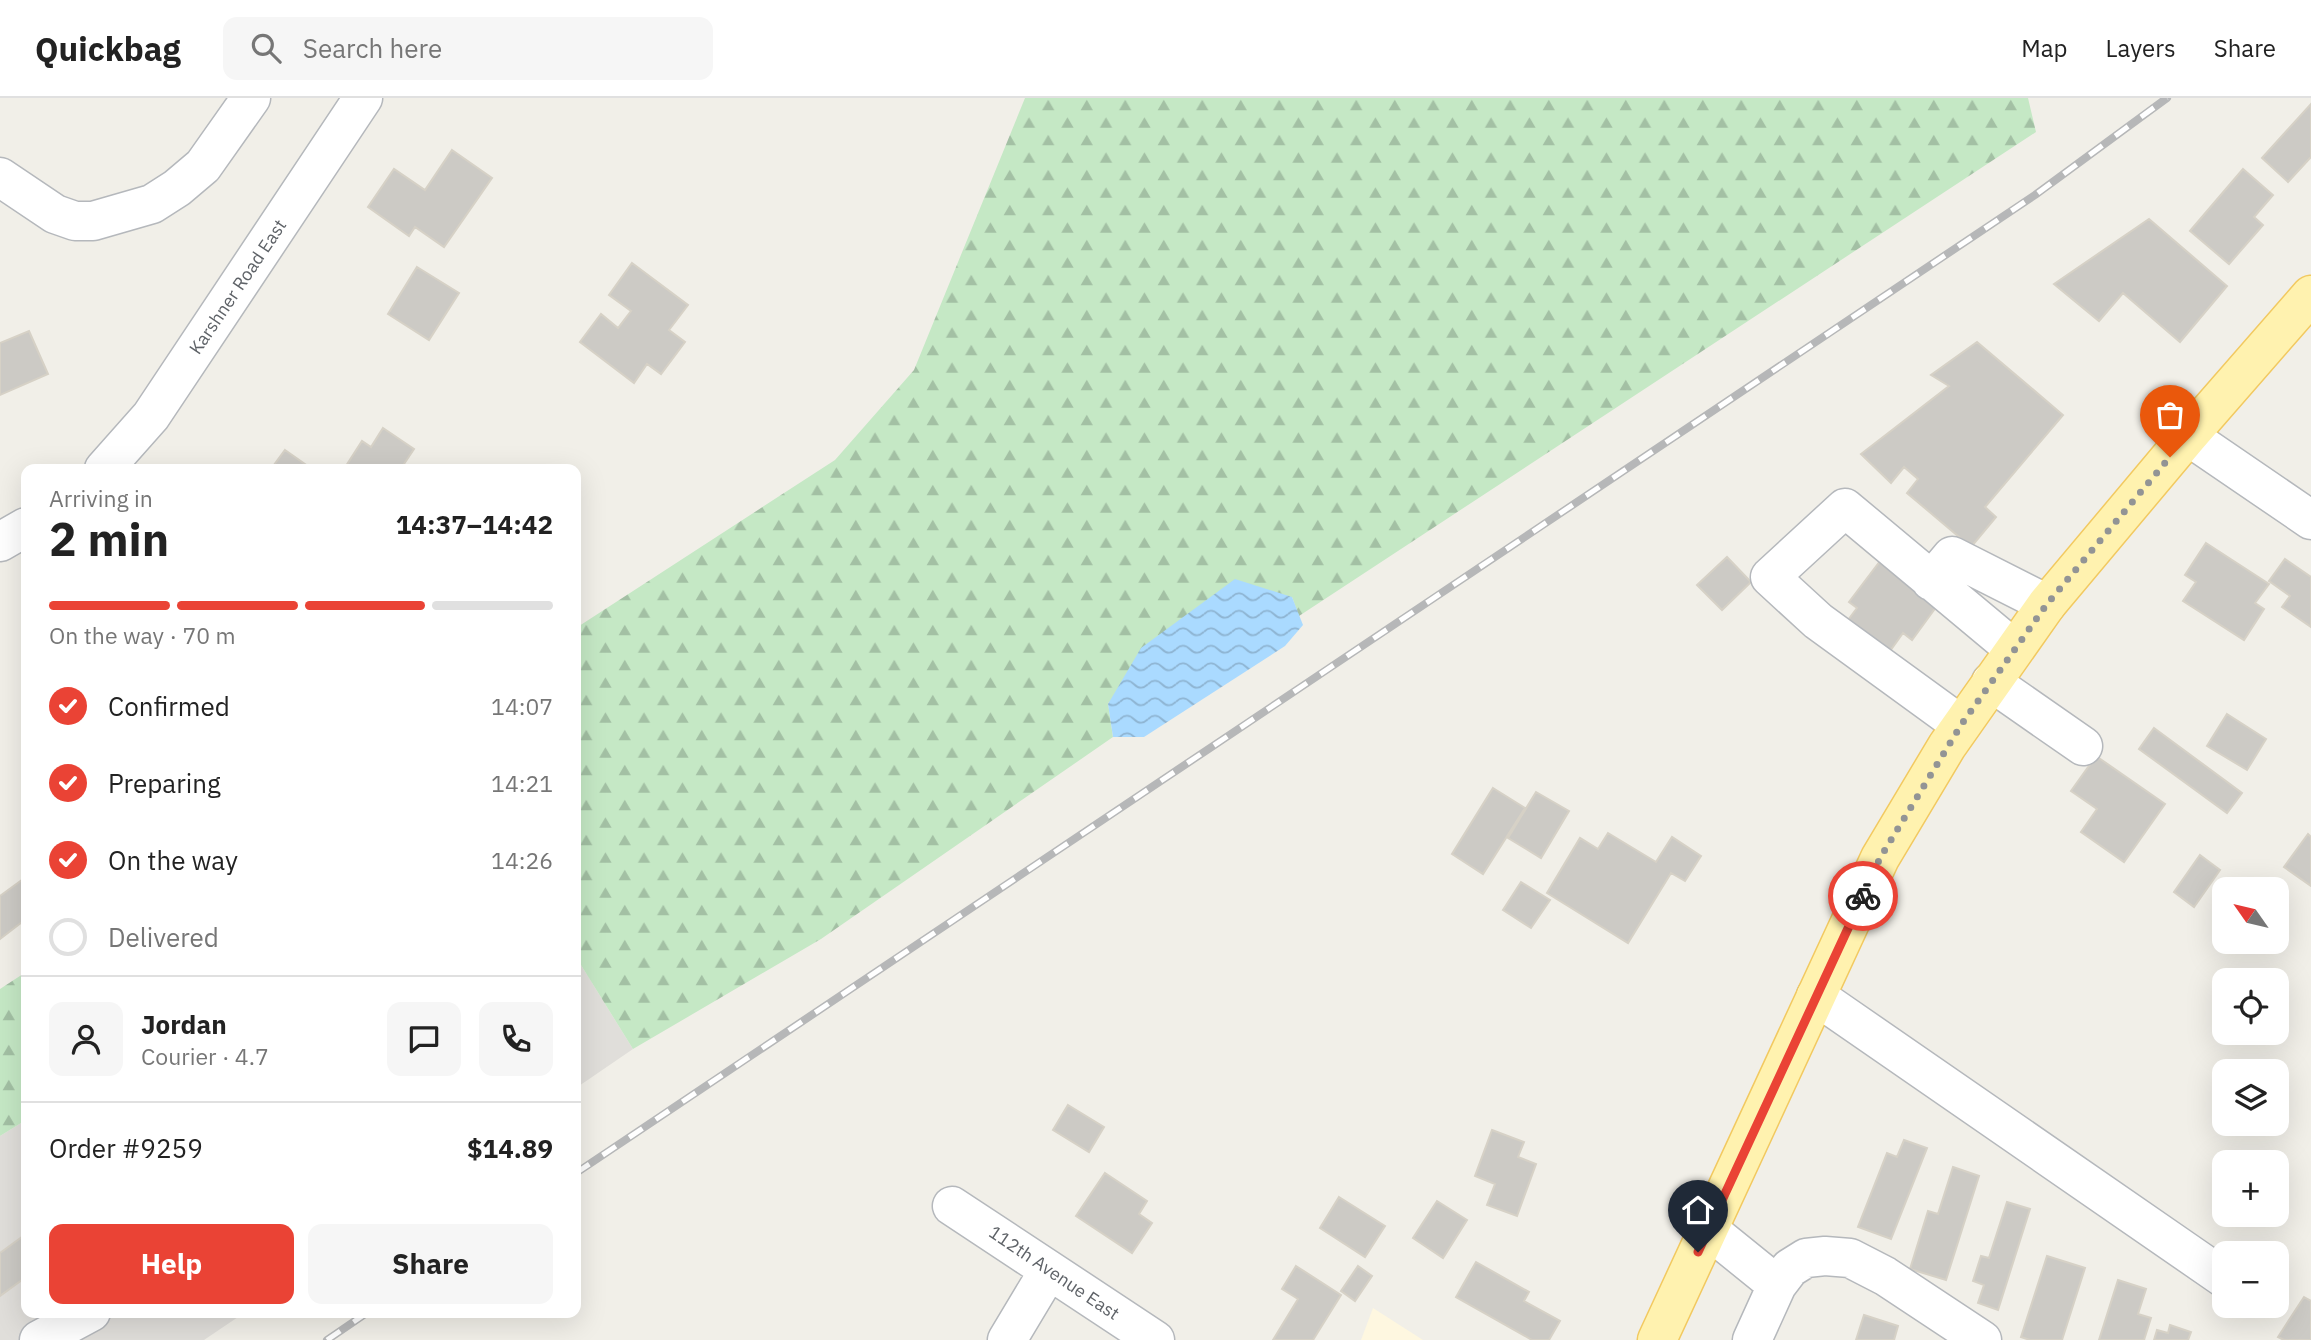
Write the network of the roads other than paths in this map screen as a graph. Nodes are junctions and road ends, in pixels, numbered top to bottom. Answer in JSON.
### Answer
{"nodes":[{"id":1,"x":251,"y":98,"type":"edge"},
{"id":2,"x":363,"y":98,"type":"edge"},
{"id":3,"x":0,"y":177,"type":"edge"},
{"id":4,"x":2311,"y":295,"type":"edge"},
{"id":5,"x":2188,"y":436,"type":"junction"},
{"id":6,"x":108,"y":464,"type":"edge"},
{"id":7,"x":2311,"y":520,"type":"edge"},
{"id":8,"x":21,"y":530,"type":"edge"},
{"id":9,"x":0,"y":542,"type":"edge"},
{"id":10,"x":1931,"y":581,"type":"junction"},
{"id":11,"x":2047,"y":604,"type":"junction"},
{"id":12,"x":2014,"y":649,"type":"junction"},
{"id":13,"x":1991,"y":682,"type":"junction"},
{"id":14,"x":1961,"y":725,"type":"junction"},
{"id":15,"x":2083,"y":747,"type":"dead end"},
{"id":16,"x":1816,"y":996,"type":"junction"},
{"id":17,"x":952,"y":1206,"type":"dead end"},
{"id":18,"x":1709,"y":1230,"type":"junction"},
{"id":19,"x":1049,"y":1270,"type":"junction"},
{"id":20,"x":2212,"y":1270,"type":"edge"},
{"id":21,"x":1777,"y":1285,"type":"junction"},
{"id":22,"x":80,"y":1318,"type":"edge"},
{"id":23,"x":39,"y":1340,"type":"edge"},
{"id":24,"x":1007,"y":1340,"type":"edge"},
{"id":25,"x":1155,"y":1340,"type":"edge"},
{"id":26,"x":1657,"y":1340,"type":"edge"},
{"id":27,"x":1752,"y":1340,"type":"edge"},
{"id":28,"x":1982,"y":1340,"type":"edge"}],
"edges":[{"from":1,"to":3,"type":"street"},
{"from":2,"to":6,"type":"street","name":"Karshner Road East"},
{"from":4,"to":5,"type":"main road"},
{"from":5,"to":7,"type":"street"},
{"from":5,"to":11,"type":"main road"},
{"from":8,"to":9,"type":"street"},
{"from":10,"to":11,"type":"street"},
{"from":10,"to":12,"type":"street"},
{"from":10,"to":14,"type":"street"},
{"from":11,"to":12,"type":"main road"},
{"from":12,"to":13,"type":"main road"},
{"from":13,"to":14,"type":"main road"},
{"from":13,"to":15,"type":"street"},
{"from":14,"to":16,"type":"main road"},
{"from":16,"to":18,"type":"main road"},
{"from":16,"to":20,"type":"street"},
{"from":17,"to":19,"type":"street","name":"112th Avenue East"},
{"from":18,"to":21,"type":"street"},
{"from":18,"to":26,"type":"main road"},
{"from":19,"to":24,"type":"street"},
{"from":19,"to":25,"type":"street","name":"112th Avenue East"},
{"from":21,"to":27,"type":"street"},
{"from":21,"to":28,"type":"street"},
{"from":22,"to":23,"type":"street"}]}
